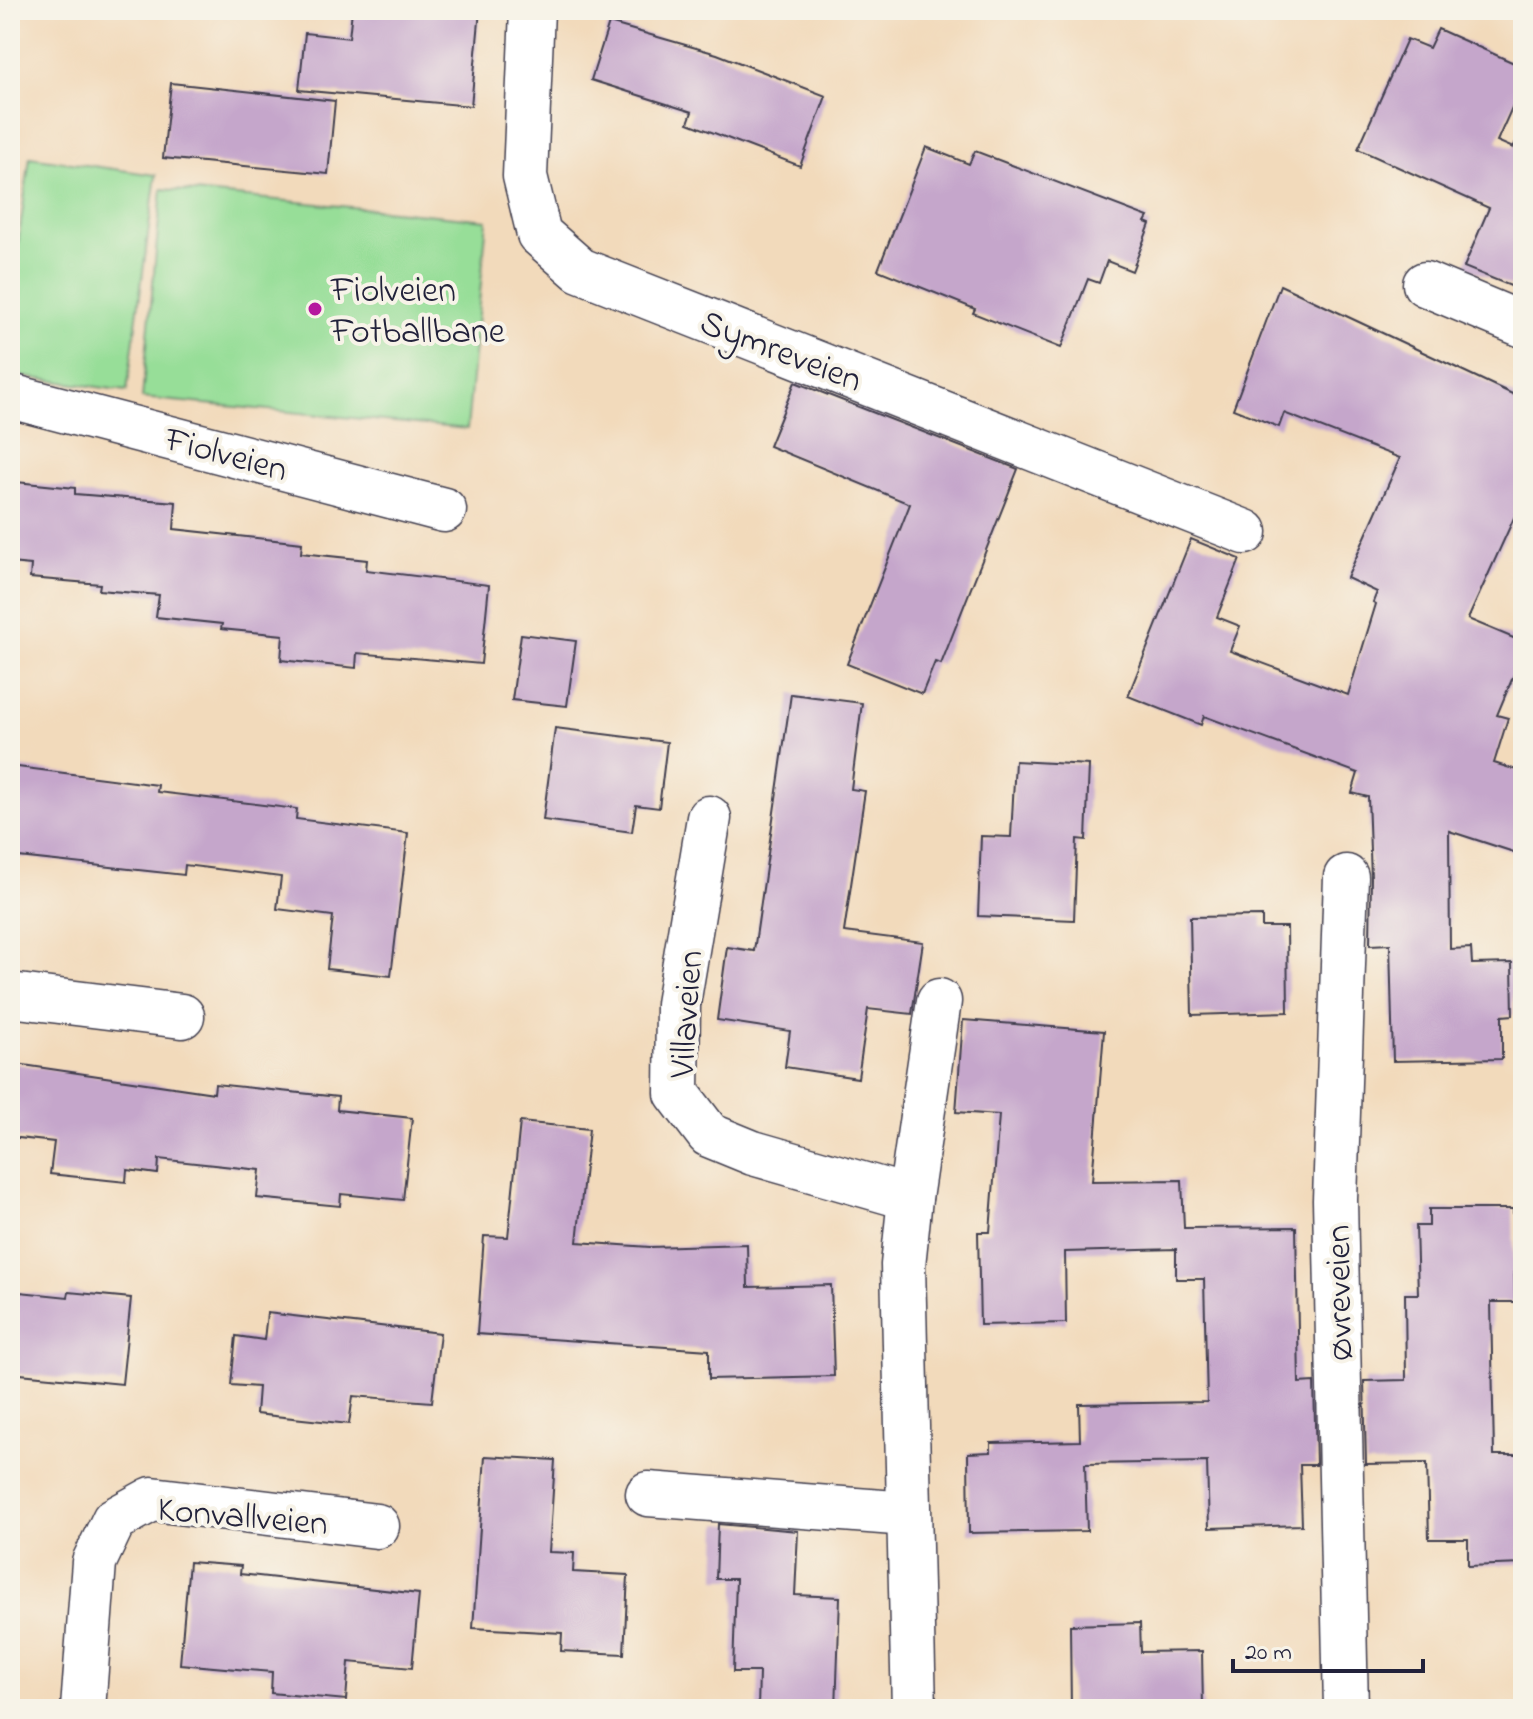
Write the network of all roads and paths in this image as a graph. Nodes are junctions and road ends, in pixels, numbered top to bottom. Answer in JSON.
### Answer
{"nodes":[{"id":1,"x":532,"y":10,"type":"edge"},
{"id":2,"x":1425,"y":284,"type":"dead end"},
{"id":3,"x":1523,"y":325,"type":"edge"},
{"id":4,"x":10,"y":396,"type":"edge"},
{"id":5,"x":444,"y":510,"type":"dead end"},
{"id":6,"x":1245,"y":532,"type":"dead end"},
{"id":7,"x":709,"y":818,"type":"dead end"},
{"id":8,"x":1346,"y":877,"type":"dead end"},
{"id":9,"x":10,"y":995,"type":"edge"},
{"id":10,"x":939,"y":1001,"type":"dead end"},
{"id":11,"x":182,"y":1016,"type":"dead end"},
{"id":12,"x":910,"y":1198,"type":"junction"},
{"id":13,"x":648,"y":1494,"type":"dead end"},
{"id":14,"x":908,"y":1514,"type":"junction"},
{"id":15,"x":377,"y":1526,"type":"dead end"},
{"id":16,"x":83,"y":1709,"type":"edge"},
{"id":17,"x":914,"y":1709,"type":"edge"},
{"id":18,"x":1346,"y":1709,"type":"edge"}],
"edges":[{"from":1,"to":6,"type":"street","name":"Symreveien"},
{"from":2,"to":3,"type":"street"},
{"from":4,"to":5,"type":"street","name":"Fiolveien"},
{"from":7,"to":12,"type":"street","name":"Villaveien"},
{"from":8,"to":18,"type":"street","name":"Øvreveien"},
{"from":9,"to":11,"type":"street"},
{"from":10,"to":12,"type":"street"},
{"from":12,"to":14,"type":"street"},
{"from":13,"to":14,"type":"street"},
{"from":14,"to":17,"type":"street"},
{"from":15,"to":16,"type":"street","name":"Konvallveien"}]}
